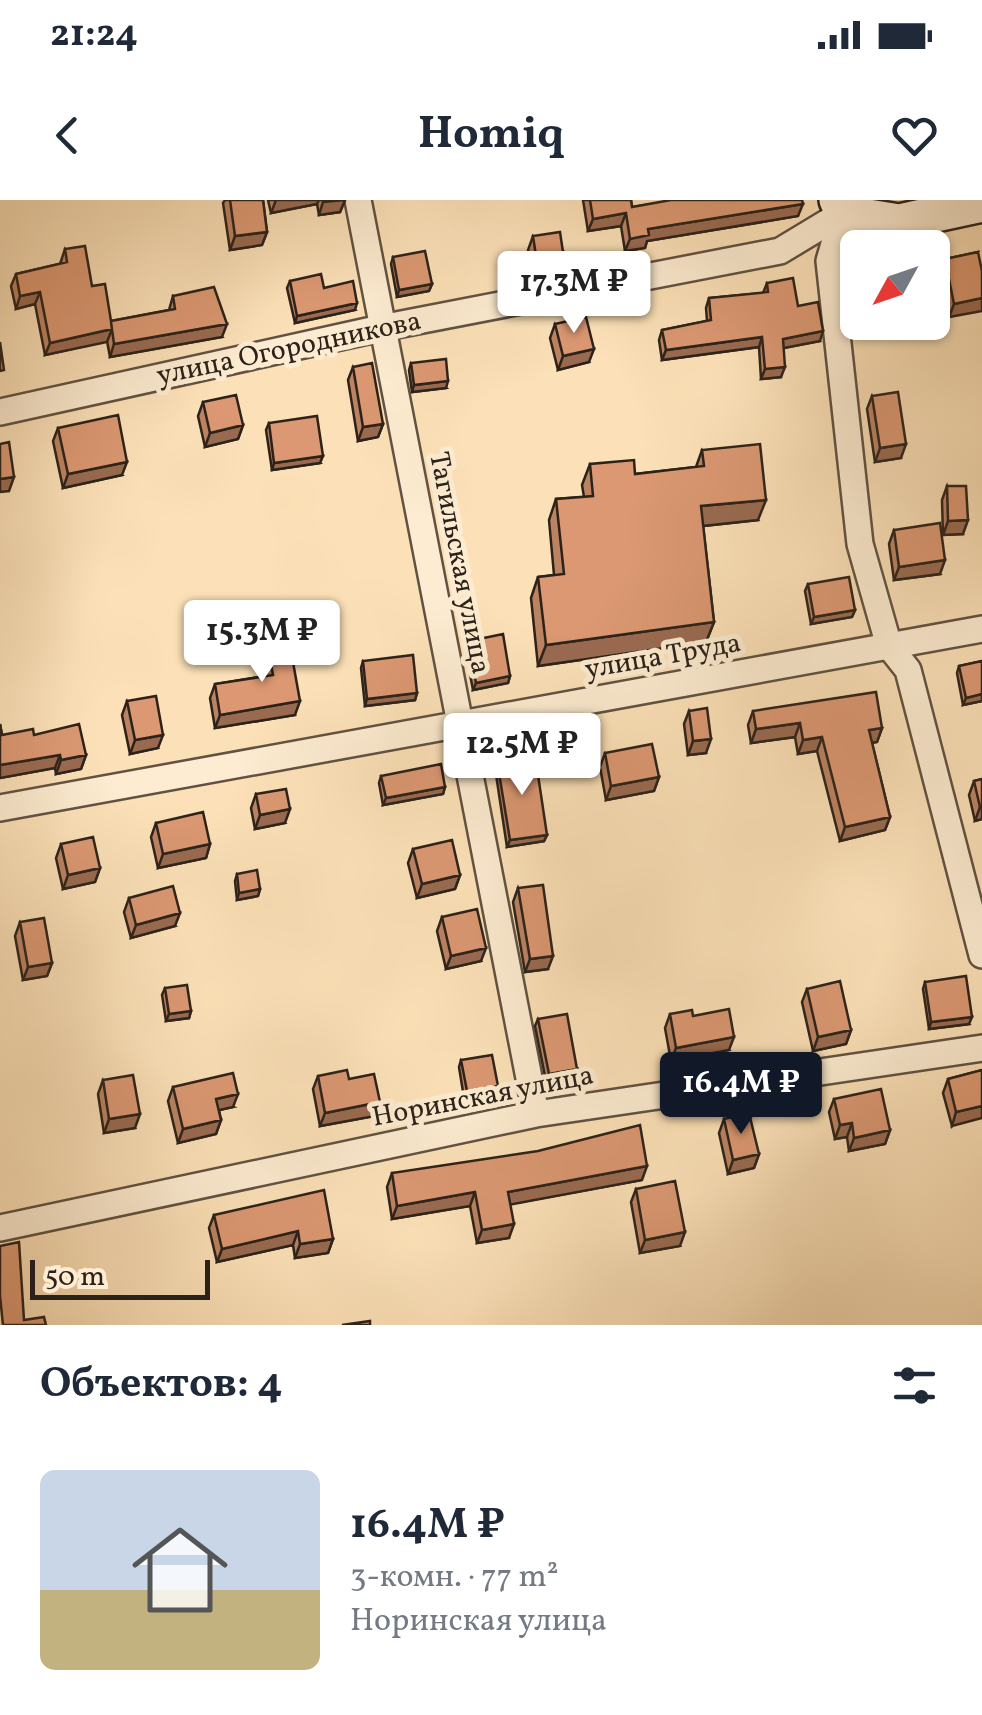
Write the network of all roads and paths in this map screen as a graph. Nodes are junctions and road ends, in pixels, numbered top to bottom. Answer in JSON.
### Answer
{"nodes":[{"id":1,"x":358,"y":200,"type":"edge"},
{"id":2,"x":982,"y":204,"type":"edge"},
{"id":3,"x":840,"y":207,"type":"edge"},
{"id":4,"x":381,"y":328,"type":"junction"},
{"id":5,"x":0,"y":412,"type":"edge"},
{"id":6,"x":982,"y":629,"type":"edge"},
{"id":7,"x":889,"y":646,"type":"junction"},
{"id":8,"x":461,"y":725,"type":"junction"},
{"id":9,"x":0,"y":808,"type":"edge"},
{"id":10,"x":982,"y":954,"type":"edge"},
{"id":11,"x":982,"y":1048,"type":"edge"},
{"id":12,"x":536,"y":1114,"type":"junction"},
{"id":13,"x":0,"y":1228,"type":"edge"}],
"edges":[{"from":1,"to":4,"type":"street","name":"Тагильская улица"},
{"from":2,"to":3,"type":"main road"},
{"from":3,"to":4,"type":"street","name":"улица Огородникова"},
{"from":3,"to":7,"type":"street"},
{"from":4,"to":5,"type":"street","name":"улица Огородникова"},
{"from":4,"to":8,"type":"street","name":"Тагильская улица"},
{"from":6,"to":7,"type":"street","name":"улица Труда"},
{"from":7,"to":8,"type":"street","name":"улица Труда"},
{"from":7,"to":10,"type":"street"},
{"from":8,"to":9,"type":"street","name":"улица Труда"},
{"from":8,"to":12,"type":"street","name":"Тагильская улица"},
{"from":11,"to":12,"type":"street","name":"Норинская улица"},
{"from":12,"to":13,"type":"street","name":"Норинская улица"}]}
